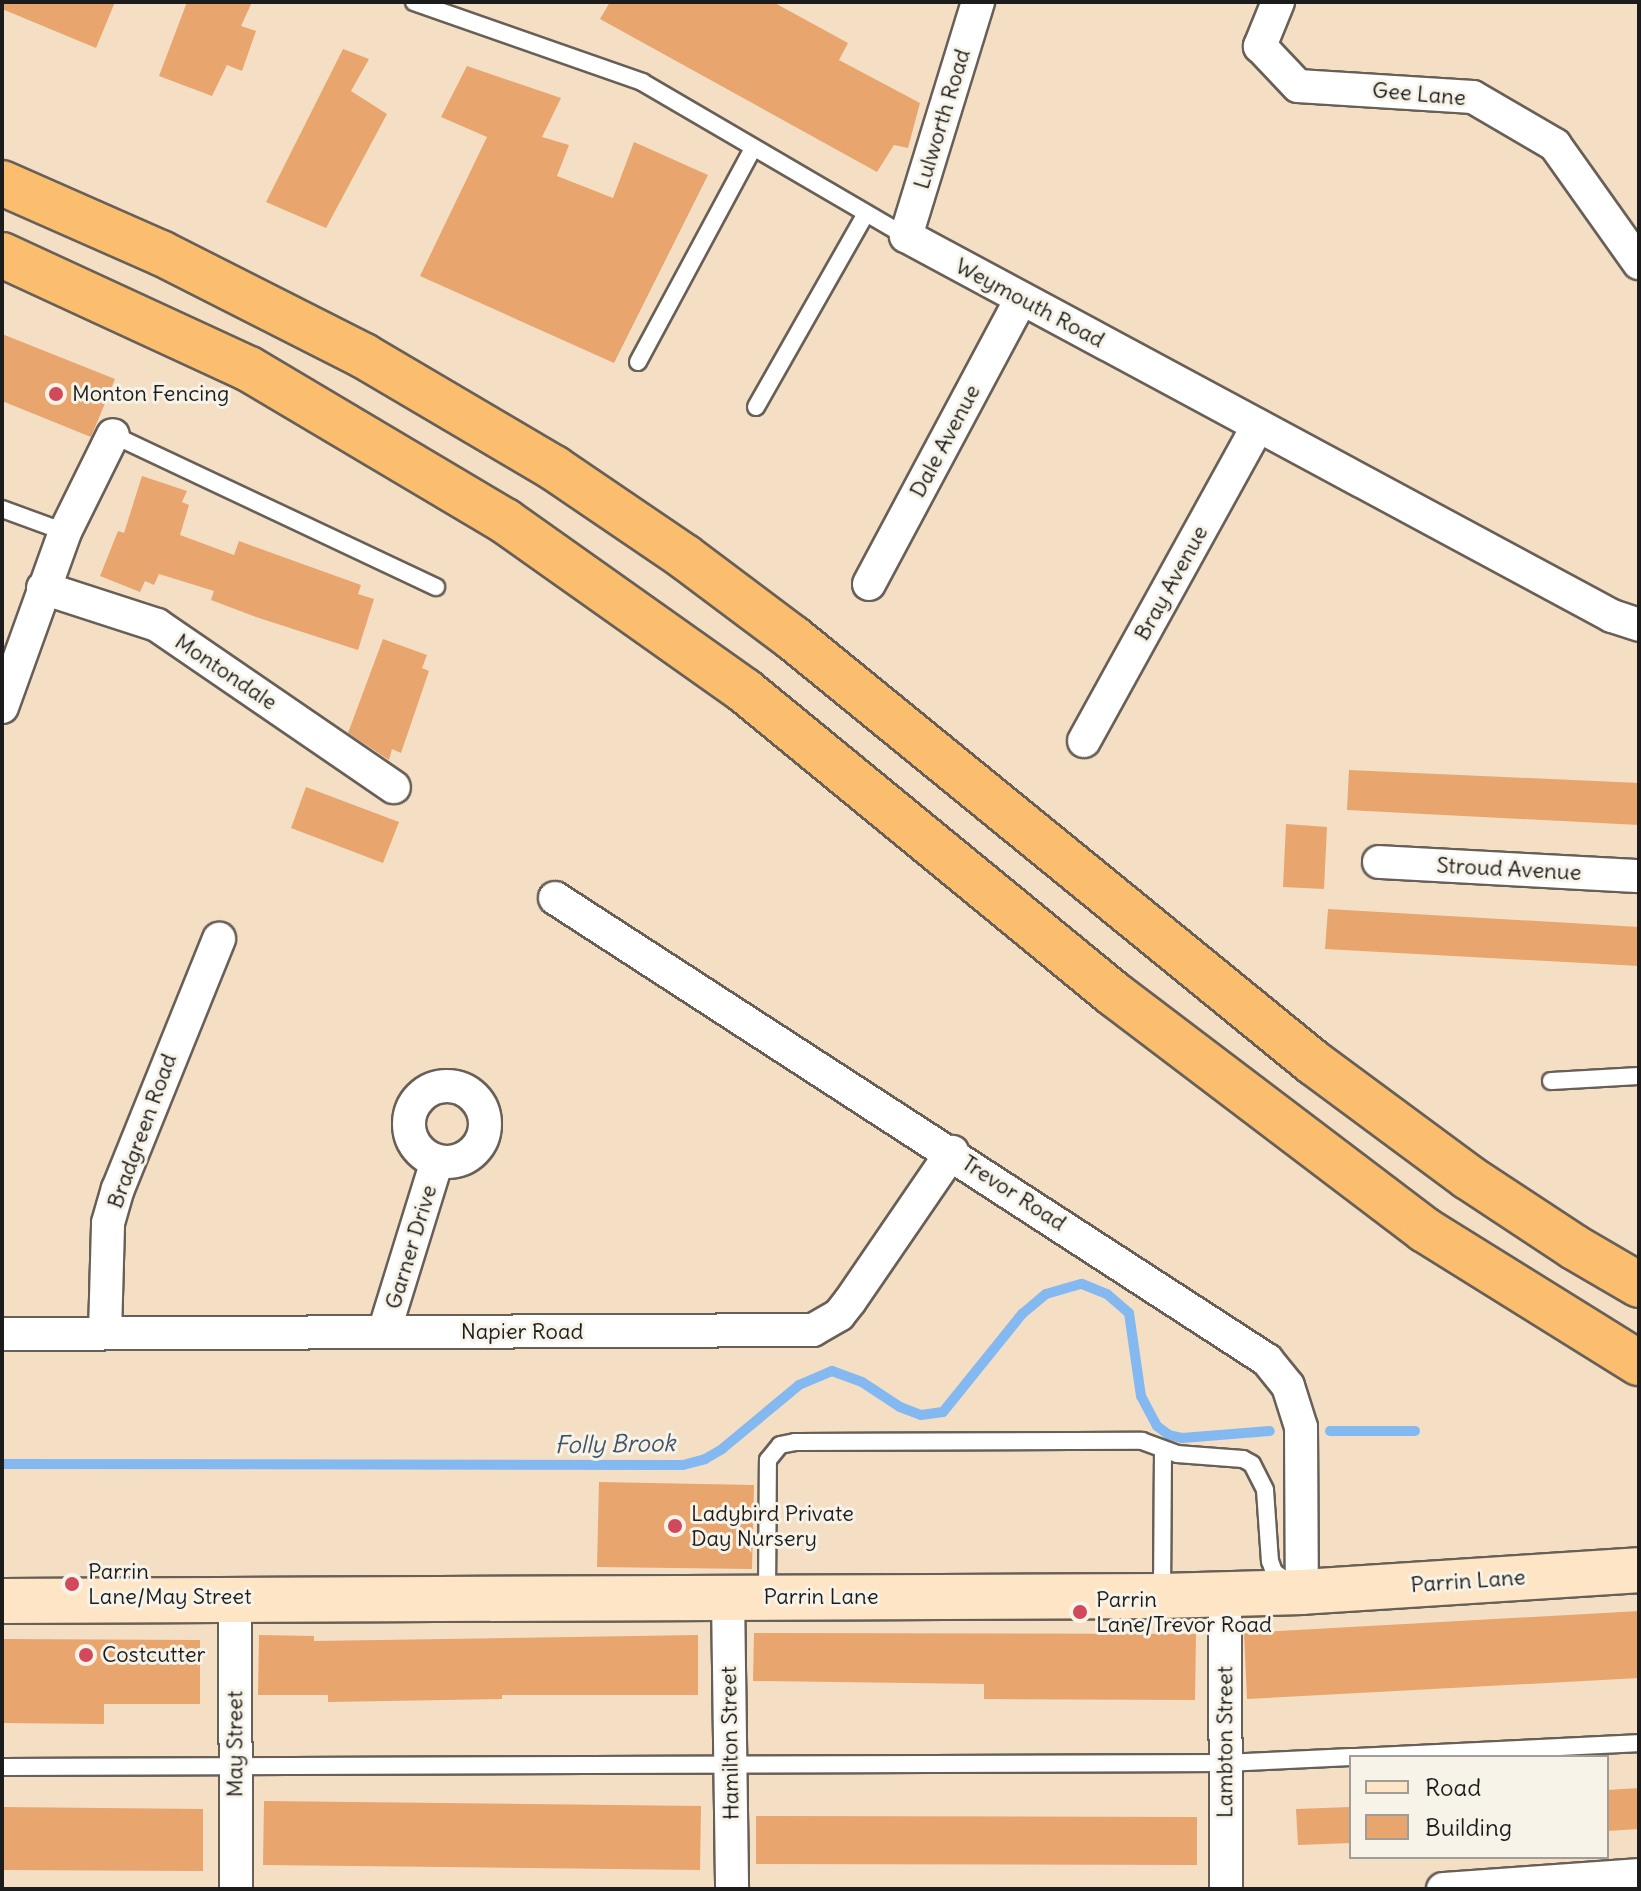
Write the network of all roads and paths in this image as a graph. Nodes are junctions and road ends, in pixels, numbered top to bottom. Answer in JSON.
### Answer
{"nodes":[{"id":1,"x":414,"y":2,"type":"edge"},
{"id":2,"x":978,"y":2,"type":"edge"},
{"id":3,"x":1278,"y":2,"type":"edge"},
{"id":4,"x":753,"y":148,"type":"junction"},
{"id":5,"x":2,"y":183,"type":"edge"},
{"id":6,"x":865,"y":215,"type":"junction"},
{"id":7,"x":906,"y":236,"type":"junction"},
{"id":8,"x":1635,"y":247,"type":"edge"},
{"id":9,"x":2,"y":255,"type":"edge"},
{"id":10,"x":1021,"y":299,"type":"junction"},
{"id":11,"x":638,"y":362,"type":"dead end"},
{"id":12,"x":756,"y":407,"type":"dead end"},
{"id":13,"x":1258,"y":426,"type":"junction"},
{"id":14,"x":113,"y":435,"type":"joint"},
{"id":15,"x":2,"y":509,"type":"edge"},
{"id":16,"x":65,"y":532,"type":"junction"},
{"id":17,"x":869,"y":584,"type":"dead end"},
{"id":18,"x":436,"y":587,"type":"dead end"},
{"id":19,"x":43,"y":588,"type":"junction"},
{"id":20,"x":1639,"y":625,"type":"edge"},
{"id":21,"x":2,"y":707,"type":"edge"},
{"id":22,"x":1084,"y":741,"type":"dead end"},
{"id":23,"x":394,"y":787,"type":"dead end"},
{"id":24,"x":1379,"y":862,"type":"dead end"},
{"id":25,"x":1639,"y":876,"type":"edge"},
{"id":26,"x":555,"y":898,"type":"dead end"},
{"id":27,"x":219,"y":939,"type":"dead end"},
{"id":28,"x":1639,"y":1076,"type":"edge"},
{"id":29,"x":1551,"y":1081,"type":"dead end"},
{"id":30,"x":952,"y":1152,"type":"junction"},
{"id":31,"x":437,"y":1161,"type":"dead end"},
{"id":32,"x":1639,"y":1285,"type":"edge"},
{"id":33,"x":384,"y":1332,"type":"junction"},
{"id":34,"x":105,"y":1333,"type":"junction"},
{"id":35,"x":2,"y":1334,"type":"edge"},
{"id":36,"x":1639,"y":1363,"type":"edge"},
{"id":37,"x":1163,"y":1450,"type":"junction"},
{"id":38,"x":1639,"y":1570,"type":"edge"},
{"id":39,"x":1302,"y":1592,"type":"junction"},
{"id":40,"x":1225,"y":1594,"type":"junction"},
{"id":41,"x":748,"y":1596,"type":"junction"},
{"id":42,"x":1162,"y":1596,"type":"junction"},
{"id":43,"x":235,"y":1598,"type":"junction"},
{"id":44,"x":2,"y":1601,"type":"edge"},
{"id":45,"x":1639,"y":1743,"type":"edge"},
{"id":46,"x":1394,"y":1755,"type":"edge"},
{"id":47,"x":1349,"y":1757,"type":"edge"},
{"id":48,"x":1225,"y":1763,"type":"junction"},
{"id":49,"x":235,"y":1765,"type":"junction"},
{"id":50,"x":730,"y":1765,"type":"junction"},
{"id":51,"x":2,"y":1767,"type":"edge"},
{"id":52,"x":1639,"y":1875,"type":"edge"},
{"id":53,"x":236,"y":1889,"type":"edge"},
{"id":54,"x":732,"y":1889,"type":"edge"},
{"id":55,"x":1226,"y":1889,"type":"edge"},
{"id":56,"x":1443,"y":1889,"type":"edge"}],
"edges":[{"from":1,"to":4,"type":"lane","name":"Weymouth Road"},
{"from":2,"to":7,"type":"street","name":"Lulworth Road"},
{"from":3,"to":8,"type":"street","name":"Gee Lane"},
{"from":4,"to":6,"type":"lane","name":"Weymouth Road"},
{"from":4,"to":11,"type":"lane"},
{"from":5,"to":32,"type":"highway"},
{"from":6,"to":7,"type":"lane","name":"Weymouth Road"},
{"from":6,"to":12,"type":"lane"},
{"from":7,"to":10,"type":"street","name":"Weymouth Road"},
{"from":9,"to":36,"type":"highway"},
{"from":10,"to":13,"type":"street","name":"Weymouth Road"},
{"from":10,"to":17,"type":"street","name":"Dale Avenue"},
{"from":13,"to":20,"type":"street","name":"Weymouth Road"},
{"from":13,"to":22,"type":"street","name":"Bray Avenue"},
{"from":14,"to":16,"type":"street"},
{"from":14,"to":18,"type":"lane"},
{"from":15,"to":16,"type":"lane"},
{"from":16,"to":19,"type":"street"},
{"from":19,"to":21,"type":"street"},
{"from":19,"to":23,"type":"street","name":"Montondale"},
{"from":24,"to":25,"type":"street","name":"Stroud Avenue"},
{"from":26,"to":30,"type":"street","name":"Trevor Road"},
{"from":27,"to":34,"type":"street","name":"Bradgreen Road"},
{"from":28,"to":29,"type":"lane"},
{"from":30,"to":33,"type":"street","name":"Napier Road"},
{"from":30,"to":39,"type":"street","name":"Trevor Road"},
{"from":31,"to":33,"type":"street","name":"Garner Drive"},
{"from":33,"to":34,"type":"street","name":"Napier Road"},
{"from":34,"to":35,"type":"street","name":"Napier Road"},
{"from":37,"to":39,"type":"lane"},
{"from":37,"to":41,"type":"lane"},
{"from":37,"to":42,"type":"lane"},
{"from":38,"to":39,"type":"main road","name":"Parrin Lane"},
{"from":39,"to":40,"type":"main road","name":"Parrin Lane"},
{"from":40,"to":42,"type":"main road","name":"Parrin Lane"},
{"from":40,"to":48,"type":"street","name":"Lambton Street"},
{"from":41,"to":42,"type":"main road","name":"Parrin Lane"},
{"from":41,"to":43,"type":"main road","name":"Parrin Lane"},
{"from":41,"to":50,"type":"street","name":"Hamilton Street"},
{"from":43,"to":44,"type":"main road","name":"Parrin Lane"},
{"from":43,"to":49,"type":"street","name":"May Street"},
{"from":45,"to":46,"type":"lane"},
{"from":47,"to":48,"type":"lane"},
{"from":48,"to":50,"type":"lane"},
{"from":48,"to":55,"type":"street","name":"Lambton Street"},
{"from":49,"to":50,"type":"lane"},
{"from":49,"to":51,"type":"lane"},
{"from":49,"to":53,"type":"street","name":"May Street"},
{"from":50,"to":54,"type":"street","name":"Hamilton Street"},
{"from":52,"to":56,"type":"street"}]}
